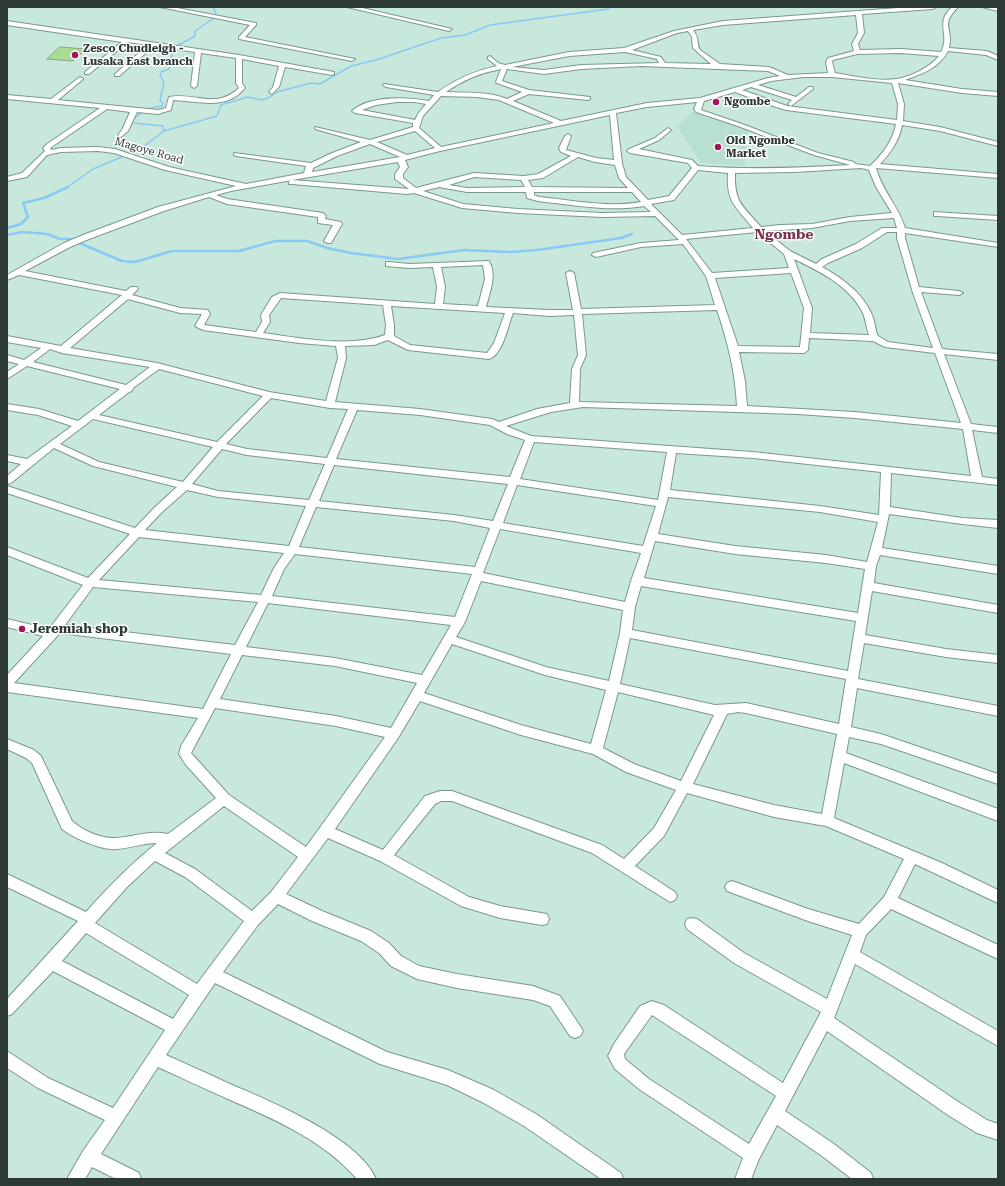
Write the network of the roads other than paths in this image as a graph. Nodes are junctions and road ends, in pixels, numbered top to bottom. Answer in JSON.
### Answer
{"nodes":[{"id":1,"x":163,"y":7,"type":"edge"},
{"id":2,"x":350,"y":7,"type":"edge"},
{"id":3,"x":933,"y":7,"type":"edge"},
{"id":4,"x":956,"y":7,"type":"edge"},
{"id":5,"x":986,"y":7,"type":"edge"},
{"id":6,"x":998,"y":9,"type":"edge"},
{"id":7,"x":859,"y":12,"type":"junction"},
{"id":8,"x":7,"y":23,"type":"edge"},
{"id":9,"x":450,"y":29,"type":"dead end"},
{"id":10,"x":688,"y":29,"type":"junction"},
{"id":11,"x":126,"y":41,"type":"junction"},
{"id":12,"x":152,"y":45,"type":"junction"},
{"id":13,"x":624,"y":50,"type":"junction"},
{"id":14,"x":198,"y":52,"type":"junction"},
{"id":15,"x":857,"y":52,"type":"junction"},
{"id":16,"x":944,"y":52,"type":"junction"},
{"id":17,"x":239,"y":57,"type":"junction"},
{"id":18,"x":490,"y":58,"type":"dead end"},
{"id":19,"x":998,"y":58,"type":"edge"},
{"id":20,"x":352,"y":59,"type":"dead end"},
{"id":21,"x":534,"y":61,"type":"junction"},
{"id":22,"x":282,"y":65,"type":"junction"},
{"id":23,"x":663,"y":65,"type":"junction"},
{"id":24,"x":581,"y":66,"type":"junction"},
{"id":25,"x":718,"y":66,"type":"junction"},
{"id":26,"x":505,"y":67,"type":"junction"},
{"id":27,"x":87,"y":73,"type":"dead end"},
{"id":28,"x":332,"y":73,"type":"dead end"},
{"id":29,"x":116,"y":75,"type":"dead end"},
{"id":30,"x":832,"y":75,"type":"junction"},
{"id":31,"x":789,"y":77,"type":"junction"},
{"id":32,"x":80,"y":79,"type":"dead end"},
{"id":33,"x":897,"y":81,"type":"junction"},
{"id":34,"x":386,"y":85,"type":"dead end"},
{"id":35,"x":194,"y":86,"type":"dead end"},
{"id":36,"x":752,"y":86,"type":"junction"},
{"id":37,"x":811,"y":88,"type":"dead end"},
{"id":38,"x":737,"y":90,"type":"junction"},
{"id":39,"x":423,"y":91,"type":"junction"},
{"id":40,"x":272,"y":92,"type":"dead end"},
{"id":41,"x":528,"y":92,"type":"junction"},
{"id":42,"x":439,"y":94,"type":"junction"},
{"id":43,"x":998,"y":94,"type":"edge"},
{"id":44,"x":7,"y":98,"type":"edge"},
{"id":45,"x":588,"y":98,"type":"dead end"},
{"id":46,"x":797,"y":99,"type":"junction"},
{"id":47,"x":413,"y":100,"type":"junction"},
{"id":48,"x":701,"y":100,"type":"junction"},
{"id":49,"x":52,"y":101,"type":"junction"},
{"id":50,"x":507,"y":101,"type":"junction"},
{"id":51,"x":430,"y":103,"type":"junction"},
{"id":52,"x":107,"y":106,"type":"junction"},
{"id":53,"x":786,"y":108,"type":"junction"},
{"id":54,"x":131,"y":110,"type":"junction"},
{"id":55,"x":613,"y":112,"type":"junction"},
{"id":56,"x":899,"y":122,"type":"junction"},
{"id":57,"x":560,"y":123,"type":"junction"},
{"id":58,"x":417,"y":125,"type":"junction"},
{"id":59,"x":316,"y":128,"type":"dead end"},
{"id":60,"x":668,"y":130,"type":"dead end"},
{"id":61,"x":121,"y":135,"type":"dead end"},
{"id":62,"x":568,"y":136,"type":"dead end"},
{"id":63,"x":372,"y":142,"type":"junction"},
{"id":64,"x":998,"y":144,"type":"edge"},
{"id":65,"x":440,"y":149,"type":"junction"},
{"id":66,"x":631,"y":150,"type":"junction"},
{"id":67,"x":49,"y":152,"type":"junction"},
{"id":68,"x":236,"y":154,"type":"dead end"},
{"id":69,"x":618,"y":154,"type":"junction"},
{"id":70,"x":577,"y":155,"type":"junction"},
{"id":71,"x":404,"y":159,"type":"junction"},
{"id":72,"x":618,"y":163,"type":"junction"},
{"id":73,"x":312,"y":165,"type":"junction"},
{"id":74,"x":861,"y":166,"type":"junction"},
{"id":75,"x":873,"y":167,"type":"junction"},
{"id":76,"x":696,"y":168,"type":"junction"},
{"id":77,"x":732,"y":171,"type":"junction"},
{"id":78,"x":306,"y":176,"type":"junction"},
{"id":79,"x":998,"y":176,"type":"edge"},
{"id":80,"x":524,"y":178,"type":"junction"},
{"id":81,"x":7,"y":179,"type":"edge"},
{"id":82,"x":276,"y":181,"type":"junction"},
{"id":83,"x":245,"y":185,"type":"junction"},
{"id":84,"x":439,"y":185,"type":"junction"},
{"id":85,"x":414,"y":190,"type":"junction"},
{"id":86,"x":530,"y":190,"type":"junction"},
{"id":87,"x":634,"y":190,"type":"junction"},
{"id":88,"x":576,"y":191,"type":"junction"},
{"id":89,"x":210,"y":195,"type":"junction"},
{"id":90,"x":574,"y":202,"type":"junction"},
{"id":91,"x":646,"y":204,"type":"junction"},
{"id":92,"x":656,"y":214,"type":"junction"},
{"id":93,"x":937,"y":214,"type":"dead end"},
{"id":94,"x":897,"y":215,"type":"junction"},
{"id":95,"x":998,"y":218,"type":"edge"},
{"id":96,"x":759,"y":230,"type":"junction"},
{"id":97,"x":902,"y":230,"type":"junction"},
{"id":98,"x":683,"y":239,"type":"junction"},
{"id":99,"x":328,"y":241,"type":"dead end"},
{"id":100,"x":998,"y":245,"type":"edge"},
{"id":101,"x":787,"y":254,"type":"junction"},
{"id":102,"x":596,"y":255,"type":"dead end"},
{"id":103,"x":389,"y":264,"type":"dead end"},
{"id":104,"x":437,"y":266,"type":"junction"},
{"id":105,"x":816,"y":268,"type":"junction"},
{"id":106,"x":794,"y":270,"type":"junction"},
{"id":107,"x":17,"y":272,"type":"junction"},
{"id":108,"x":570,"y":273,"type":"dead end"},
{"id":109,"x":710,"y":276,"type":"junction"},
{"id":110,"x":7,"y":278,"type":"edge"},
{"id":111,"x":916,"y":289,"type":"junction"},
{"id":112,"x":130,"y":293,"type":"junction"},
{"id":113,"x":959,"y":293,"type":"dead end"},
{"id":114,"x":387,"y":304,"type":"junction"},
{"id":115,"x":439,"y":307,"type":"junction"},
{"id":116,"x":721,"y":308,"type":"junction"},
{"id":117,"x":480,"y":309,"type":"junction"},
{"id":118,"x":510,"y":311,"type":"junction"},
{"id":119,"x":578,"y":313,"type":"junction"},
{"id":120,"x":258,"y":335,"type":"junction"},
{"id":121,"x":806,"y":335,"type":"junction"},
{"id":122,"x":389,"y":337,"type":"junction"},
{"id":123,"x":875,"y":338,"type":"junction"},
{"id":124,"x":7,"y":339,"type":"edge"},
{"id":125,"x":340,"y":343,"type":"junction"},
{"id":126,"x":48,"y":347,"type":"junction"},
{"id":127,"x":734,"y":349,"type":"junction"},
{"id":128,"x":62,"y":350,"type":"junction"},
{"id":129,"x":939,"y":352,"type":"junction"},
{"id":130,"x":998,"y":357,"type":"edge"},
{"id":131,"x":7,"y":358,"type":"edge"},
{"id":132,"x":24,"y":363,"type":"junction"},
{"id":133,"x":157,"y":366,"type":"junction"},
{"id":134,"x":7,"y":376,"type":"edge"},
{"id":135,"x":129,"y":389,"type":"junction"},
{"id":136,"x":269,"y":395,"type":"junction"},
{"id":137,"x":330,"y":405,"type":"junction"},
{"id":138,"x":574,"y":405,"type":"junction"},
{"id":139,"x":7,"y":407,"type":"edge"},
{"id":140,"x":354,"y":407,"type":"junction"},
{"id":141,"x":742,"y":408,"type":"junction"},
{"id":142,"x":92,"y":416,"type":"junction"},
{"id":143,"x":80,"y":425,"type":"junction"},
{"id":144,"x":500,"y":425,"type":"junction"},
{"id":145,"x":967,"y":427,"type":"junction"},
{"id":146,"x":998,"y":430,"type":"edge"},
{"id":147,"x":530,"y":439,"type":"junction"},
{"id":148,"x":53,"y":444,"type":"junction"},
{"id":149,"x":222,"y":445,"type":"junction"},
{"id":150,"x":672,"y":449,"type":"junction"},
{"id":151,"x":7,"y":458,"type":"edge"},
{"id":152,"x":329,"y":461,"type":"junction"},
{"id":153,"x":29,"y":463,"type":"junction"},
{"id":154,"x":886,"y":470,"type":"junction"},
{"id":155,"x":977,"y":479,"type":"junction"},
{"id":156,"x":7,"y":481,"type":"edge"},
{"id":157,"x":513,"y":482,"type":"junction"},
{"id":158,"x":998,"y":482,"type":"edge"},
{"id":159,"x":185,"y":486,"type":"junction"},
{"id":160,"x":7,"y":489,"type":"edge"},
{"id":161,"x":663,"y":499,"type":"junction"},
{"id":162,"x":311,"y":503,"type":"junction"},
{"id":163,"x":884,"y":514,"type":"junction"},
{"id":164,"x":998,"y":524,"type":"edge"},
{"id":165,"x":497,"y":525,"type":"junction"},
{"id":166,"x":138,"y":533,"type":"junction"},
{"id":167,"x":652,"y":537,"type":"junction"},
{"id":168,"x":293,"y":549,"type":"junction"},
{"id":169,"x":648,"y":550,"type":"junction"},
{"id":170,"x":7,"y":551,"type":"edge"},
{"id":171,"x":877,"y":551,"type":"junction"},
{"id":172,"x":872,"y":566,"type":"junction"},
{"id":173,"x":998,"y":570,"type":"edge"},
{"id":174,"x":478,"y":574,"type":"junction"},
{"id":175,"x":636,"y":581,"type":"junction"},
{"id":176,"x":90,"y":583,"type":"junction"},
{"id":177,"x":868,"y":586,"type":"junction"},
{"id":178,"x":265,"y":599,"type":"junction"},
{"id":179,"x":629,"y":607,"type":"junction"},
{"id":180,"x":998,"y":609,"type":"edge"},
{"id":181,"x":862,"y":618,"type":"junction"},
{"id":182,"x":459,"y":622,"type":"junction"},
{"id":183,"x":7,"y":623,"type":"edge"},
{"id":184,"x":55,"y":631,"type":"junction"},
{"id":185,"x":626,"y":633,"type":"junction"},
{"id":186,"x":859,"y":638,"type":"junction"},
{"id":187,"x":449,"y":639,"type":"junction"},
{"id":188,"x":238,"y":649,"type":"junction"},
{"id":189,"x":998,"y":659,"type":"edge"},
{"id":190,"x":852,"y":679,"type":"junction"},
{"id":191,"x":424,"y":680,"type":"junction"},
{"id":192,"x":7,"y":682,"type":"edge"},
{"id":193,"x":7,"y":687,"type":"edge"},
{"id":194,"x":614,"y":687,"type":"junction"},
{"id":195,"x":417,"y":695,"type":"junction"},
{"id":196,"x":209,"y":708,"type":"junction"},
{"id":197,"x":722,"y":711,"type":"junction"},
{"id":198,"x":998,"y":711,"type":"edge"},
{"id":199,"x":844,"y":730,"type":"junction"},
{"id":200,"x":394,"y":734,"type":"junction"},
{"id":201,"x":7,"y":744,"type":"edge"},
{"id":202,"x":596,"y":750,"type":"junction"},
{"id":203,"x":839,"y":756,"type":"junction"},
{"id":204,"x":998,"y":779,"type":"edge"},
{"id":205,"x":684,"y":786,"type":"junction"},
{"id":206,"x":224,"y":799,"type":"junction"},
{"id":207,"x":998,"y":815,"type":"edge"},
{"id":208,"x":827,"y":821,"type":"junction"},
{"id":209,"x":326,"y":831,"type":"junction"},
{"id":210,"x":170,"y":840,"type":"junction"},
{"id":211,"x":153,"y":853,"type":"junction"},
{"id":212,"x":307,"y":855,"type":"junction"},
{"id":213,"x":385,"y":857,"type":"junction"},
{"id":214,"x":912,"y":857,"type":"junction"},
{"id":215,"x":625,"y":867,"type":"junction"},
{"id":216,"x":7,"y":880,"type":"edge"},
{"id":217,"x":732,"y":888,"type":"dead end"},
{"id":218,"x":276,"y":896,"type":"junction"},
{"id":219,"x":670,"y":896,"type":"dead end"},
{"id":220,"x":998,"y":897,"type":"edge"},
{"id":221,"x":889,"y":901,"type":"junction"},
{"id":222,"x":542,"y":919,"type":"dead end"},
{"id":223,"x":253,"y":920,"type":"junction"},
{"id":224,"x":87,"y":922,"type":"junction"},
{"id":225,"x":692,"y":924,"type":"dead end"},
{"id":226,"x":861,"y":931,"type":"junction"},
{"id":227,"x":998,"y":952,"type":"edge"},
{"id":228,"x":852,"y":955,"type":"junction"},
{"id":229,"x":52,"y":963,"type":"junction"},
{"id":230,"x":213,"y":974,"type":"junction"},
{"id":231,"x":199,"y":993,"type":"junction"},
{"id":232,"x":9,"y":1005,"type":"edge"},
{"id":233,"x":827,"y":1014,"type":"junction"},
{"id":234,"x":176,"y":1028,"type":"junction"},
{"id":235,"x":575,"y":1031,"type":"dead end"},
{"id":236,"x":998,"y":1039,"type":"edge"},
{"id":237,"x":155,"y":1058,"type":"junction"},
{"id":238,"x":7,"y":1059,"type":"edge"},
{"id":239,"x":785,"y":1093,"type":"junction"},
{"id":240,"x":774,"y":1113,"type":"junction"},
{"id":241,"x":117,"y":1118,"type":"junction"},
{"id":242,"x":998,"y":1132,"type":"edge"},
{"id":243,"x":752,"y":1155,"type":"junction"},
{"id":244,"x":89,"y":1157,"type":"junction"},
{"id":245,"x":75,"y":1179,"type":"edge"},
{"id":246,"x":134,"y":1179,"type":"edge"},
{"id":247,"x":368,"y":1179,"type":"edge"},
{"id":248,"x":615,"y":1179,"type":"edge"},
{"id":249,"x":743,"y":1179,"type":"edge"},
{"id":250,"x":865,"y":1179,"type":"edge"}],
"edges":[{"from":1,"to":20,"type":"street"},
{"from":2,"to":9,"type":"street"},
{"from":3,"to":7,"type":"street"},
{"from":4,"to":16,"type":"street"},
{"from":5,"to":6,"type":"street"},
{"from":7,"to":10,"type":"street"},
{"from":7,"to":15,"type":"street"},
{"from":8,"to":11,"type":"street"},
{"from":10,"to":13,"type":"street"},
{"from":10,"to":25,"type":"street"},
{"from":11,"to":12,"type":"street"},
{"from":11,"to":27,"type":"street"},
{"from":12,"to":14,"type":"street"},
{"from":12,"to":29,"type":"street"},
{"from":13,"to":21,"type":"street"},
{"from":13,"to":23,"type":"street"},
{"from":14,"to":17,"type":"street"},
{"from":14,"to":35,"type":"street"},
{"from":15,"to":16,"type":"street"},
{"from":15,"to":30,"type":"street"},
{"from":16,"to":19,"type":"street"},
{"from":16,"to":33,"type":"street"},
{"from":17,"to":22,"type":"street"},
{"from":17,"to":54,"type":"street"},
{"from":18,"to":26,"type":"street"},
{"from":21,"to":24,"type":"street"},
{"from":21,"to":26,"type":"street"},
{"from":22,"to":28,"type":"street"},
{"from":22,"to":40,"type":"street"},
{"from":23,"to":24,"type":"street"},
{"from":23,"to":25,"type":"street"},
{"from":24,"to":26,"type":"street"},
{"from":25,"to":31,"type":"street"},
{"from":26,"to":41,"type":"street"},
{"from":26,"to":42,"type":"street"},
{"from":30,"to":31,"type":"street"},
{"from":30,"to":33,"type":"street"},
{"from":31,"to":36,"type":"street"},
{"from":32,"to":49,"type":"street"},
{"from":33,"to":43,"type":"street"},
{"from":33,"to":56,"type":"street"},
{"from":34,"to":39,"type":"street"},
{"from":36,"to":38,"type":"street"},
{"from":36,"to":46,"type":"street"},
{"from":37,"to":46,"type":"street"},
{"from":38,"to":48,"type":"street"},
{"from":38,"to":53,"type":"street"},
{"from":39,"to":42,"type":"street"},
{"from":39,"to":47,"type":"street"},
{"from":41,"to":45,"type":"street"},
{"from":41,"to":50,"type":"street"},
{"from":42,"to":50,"type":"street"},
{"from":42,"to":51,"type":"street"},
{"from":44,"to":49,"type":"street"},
{"from":46,"to":53,"type":"street"},
{"from":47,"to":51,"type":"street"},
{"from":47,"to":58,"type":"street"},
{"from":48,"to":55,"type":"street"},
{"from":48,"to":74,"type":"street"},
{"from":49,"to":52,"type":"street"},
{"from":50,"to":57,"type":"street"},
{"from":51,"to":58,"type":"street"},
{"from":52,"to":54,"type":"street"},
{"from":52,"to":67,"type":"street"},
{"from":53,"to":56,"type":"street"},
{"from":54,"to":61,"type":"street"},
{"from":55,"to":57,"type":"street"},
{"from":55,"to":69,"type":"street"},
{"from":56,"to":64,"type":"street"},
{"from":56,"to":75,"type":"street"},
{"from":57,"to":65,"type":"street"},
{"from":58,"to":63,"type":"street"},
{"from":58,"to":65,"type":"street"},
{"from":59,"to":63,"type":"street"},
{"from":60,"to":66,"type":"street"},
{"from":62,"to":70,"type":"street"},
{"from":63,"to":71,"type":"street"},
{"from":63,"to":73,"type":"street"},
{"from":65,"to":71,"type":"street"},
{"from":66,"to":69,"type":"street"},
{"from":66,"to":76,"type":"street"},
{"from":67,"to":81,"type":"street"},
{"from":67,"to":83,"type":"street","name":"Magoye Road"},
{"from":68,"to":73,"type":"street"},
{"from":69,"to":72,"type":"street"},
{"from":70,"to":72,"type":"street"},
{"from":70,"to":80,"type":"street"},
{"from":71,"to":78,"type":"street"},
{"from":71,"to":85,"type":"street"},
{"from":72,"to":87,"type":"street"},
{"from":73,"to":78,"type":"street"},
{"from":74,"to":75,"type":"street"},
{"from":74,"to":77,"type":"street"},
{"from":75,"to":79,"type":"street"},
{"from":75,"to":94,"type":"street"},
{"from":76,"to":77,"type":"street"},
{"from":76,"to":91,"type":"street"},
{"from":77,"to":96,"type":"street"},
{"from":78,"to":82,"type":"street"},
{"from":80,"to":84,"type":"street"},
{"from":80,"to":86,"type":"street"},
{"from":82,"to":83,"type":"street"},
{"from":82,"to":85,"type":"street"},
{"from":83,"to":89,"type":"street"},
{"from":84,"to":85,"type":"street"},
{"from":84,"to":86,"type":"street"},
{"from":85,"to":92,"type":"street"},
{"from":86,"to":88,"type":"street"},
{"from":86,"to":90,"type":"street"},
{"from":87,"to":88,"type":"street"},
{"from":87,"to":91,"type":"street"},
{"from":88,"to":90,"type":"street"},
{"from":89,"to":99,"type":"street"},
{"from":89,"to":107,"type":"street"},
{"from":90,"to":91,"type":"street"},
{"from":91,"to":92,"type":"street"},
{"from":92,"to":98,"type":"street"},
{"from":93,"to":95,"type":"street"},
{"from":94,"to":96,"type":"street"},
{"from":94,"to":97,"type":"street"},
{"from":96,"to":98,"type":"street"},
{"from":96,"to":101,"type":"street"},
{"from":97,"to":100,"type":"street"},
{"from":97,"to":105,"type":"street"},
{"from":97,"to":111,"type":"street"},
{"from":98,"to":102,"type":"street"},
{"from":98,"to":109,"type":"street"},
{"from":101,"to":105,"type":"street"},
{"from":101,"to":106,"type":"street"},
{"from":103,"to":104,"type":"street"},
{"from":104,"to":115,"type":"street"},
{"from":104,"to":117,"type":"street"},
{"from":105,"to":123,"type":"street"},
{"from":106,"to":109,"type":"street"},
{"from":106,"to":121,"type":"street"},
{"from":107,"to":110,"type":"street"},
{"from":107,"to":112,"type":"street"},
{"from":108,"to":119,"type":"street"},
{"from":109,"to":116,"type":"street"},
{"from":111,"to":113,"type":"street"},
{"from":111,"to":129,"type":"street"},
{"from":112,"to":120,"type":"street"},
{"from":112,"to":128,"type":"street"},
{"from":114,"to":115,"type":"street"},
{"from":114,"to":120,"type":"street"},
{"from":114,"to":122,"type":"street"},
{"from":115,"to":117,"type":"street"},
{"from":116,"to":119,"type":"street"},
{"from":116,"to":127,"type":"street"},
{"from":117,"to":118,"type":"street"},
{"from":118,"to":119,"type":"street"},
{"from":118,"to":122,"type":"street"},
{"from":119,"to":138,"type":"street"},
{"from":120,"to":125,"type":"street"},
{"from":121,"to":123,"type":"street"},
{"from":121,"to":127,"type":"street"},
{"from":122,"to":125,"type":"street"},
{"from":123,"to":129,"type":"street"},
{"from":124,"to":126,"type":"street"},
{"from":125,"to":137,"type":"street"},
{"from":126,"to":128,"type":"street"},
{"from":126,"to":132,"type":"street"},
{"from":127,"to":141,"type":"street"},
{"from":128,"to":133,"type":"street"},
{"from":129,"to":130,"type":"street"},
{"from":129,"to":145,"type":"street"},
{"from":131,"to":132,"type":"street"},
{"from":132,"to":134,"type":"street"},
{"from":132,"to":135,"type":"street"},
{"from":133,"to":135,"type":"street"},
{"from":133,"to":136,"type":"street"},
{"from":135,"to":142,"type":"street"},
{"from":136,"to":137,"type":"street"},
{"from":136,"to":149,"type":"street"},
{"from":137,"to":140,"type":"street"},
{"from":138,"to":141,"type":"street"},
{"from":138,"to":144,"type":"street"},
{"from":139,"to":143,"type":"street"},
{"from":140,"to":144,"type":"street"},
{"from":140,"to":152,"type":"street"},
{"from":141,"to":145,"type":"street"},
{"from":142,"to":143,"type":"street"},
{"from":142,"to":149,"type":"street"},
{"from":143,"to":148,"type":"street"},
{"from":144,"to":147,"type":"street"},
{"from":145,"to":146,"type":"street"},
{"from":145,"to":155,"type":"street"},
{"from":147,"to":150,"type":"street"},
{"from":147,"to":157,"type":"street"},
{"from":148,"to":153,"type":"street"},
{"from":148,"to":159,"type":"street"},
{"from":149,"to":152,"type":"street"},
{"from":149,"to":159,"type":"street"},
{"from":150,"to":154,"type":"street"},
{"from":150,"to":161,"type":"street"},
{"from":151,"to":153,"type":"street"},
{"from":152,"to":157,"type":"street"},
{"from":152,"to":162,"type":"street"},
{"from":153,"to":156,"type":"street"},
{"from":154,"to":155,"type":"street"},
{"from":154,"to":163,"type":"street"},
{"from":155,"to":158,"type":"street"},
{"from":157,"to":161,"type":"street"},
{"from":157,"to":165,"type":"street"},
{"from":159,"to":162,"type":"street"},
{"from":159,"to":166,"type":"street"},
{"from":160,"to":166,"type":"street"},
{"from":161,"to":163,"type":"street"},
{"from":161,"to":167,"type":"street"},
{"from":162,"to":165,"type":"street"},
{"from":162,"to":168,"type":"street"},
{"from":163,"to":164,"type":"street"},
{"from":163,"to":171,"type":"street"},
{"from":165,"to":169,"type":"street"},
{"from":165,"to":174,"type":"street"},
{"from":166,"to":168,"type":"street"},
{"from":166,"to":176,"type":"street"},
{"from":167,"to":169,"type":"street"},
{"from":167,"to":172,"type":"street"},
{"from":168,"to":174,"type":"street"},
{"from":168,"to":178,"type":"street"},
{"from":169,"to":175,"type":"street"},
{"from":170,"to":176,"type":"street"},
{"from":171,"to":172,"type":"street"},
{"from":171,"to":173,"type":"street"},
{"from":172,"to":177,"type":"street"},
{"from":174,"to":179,"type":"street"},
{"from":174,"to":182,"type":"street"},
{"from":175,"to":179,"type":"street"},
{"from":175,"to":181,"type":"street"},
{"from":176,"to":178,"type":"street"},
{"from":176,"to":184,"type":"street"},
{"from":177,"to":180,"type":"street"},
{"from":177,"to":181,"type":"street"},
{"from":178,"to":182,"type":"street"},
{"from":178,"to":188,"type":"street"},
{"from":179,"to":185,"type":"street"},
{"from":181,"to":186,"type":"street"},
{"from":182,"to":187,"type":"street"},
{"from":183,"to":184,"type":"street"},
{"from":184,"to":188,"type":"street"},
{"from":184,"to":192,"type":"street"},
{"from":185,"to":190,"type":"street"},
{"from":185,"to":194,"type":"street"},
{"from":186,"to":189,"type":"street"},
{"from":186,"to":190,"type":"street"},
{"from":187,"to":191,"type":"street"},
{"from":187,"to":194,"type":"street"},
{"from":188,"to":191,"type":"street"},
{"from":188,"to":196,"type":"street"},
{"from":190,"to":198,"type":"street"},
{"from":190,"to":199,"type":"street"},
{"from":191,"to":195,"type":"street"},
{"from":193,"to":196,"type":"street"},
{"from":194,"to":197,"type":"street"},
{"from":194,"to":202,"type":"street"},
{"from":195,"to":200,"type":"street"},
{"from":195,"to":202,"type":"street"},
{"from":196,"to":200,"type":"street"},
{"from":196,"to":206,"type":"street"},
{"from":197,"to":199,"type":"street"},
{"from":197,"to":205,"type":"street"},
{"from":199,"to":203,"type":"street"},
{"from":199,"to":204,"type":"street"},
{"from":200,"to":209,"type":"street"},
{"from":201,"to":210,"type":"street"},
{"from":202,"to":205,"type":"street"},
{"from":203,"to":207,"type":"street"},
{"from":203,"to":208,"type":"street"},
{"from":205,"to":208,"type":"street"},
{"from":205,"to":215,"type":"street"},
{"from":206,"to":210,"type":"street"},
{"from":206,"to":212,"type":"street"},
{"from":208,"to":214,"type":"street"},
{"from":209,"to":212,"type":"street"},
{"from":209,"to":213,"type":"street"},
{"from":210,"to":211,"type":"street"},
{"from":211,"to":223,"type":"street"},
{"from":211,"to":224,"type":"street"},
{"from":212,"to":218,"type":"street"},
{"from":213,"to":215,"type":"street"},
{"from":213,"to":222,"type":"street"},
{"from":214,"to":220,"type":"street"},
{"from":214,"to":221,"type":"street"},
{"from":215,"to":219,"type":"street"},
{"from":216,"to":224,"type":"street"},
{"from":217,"to":226,"type":"street"},
{"from":218,"to":223,"type":"street"},
{"from":218,"to":235,"type":"street"},
{"from":221,"to":226,"type":"street"},
{"from":221,"to":227,"type":"street"},
{"from":223,"to":230,"type":"street"},
{"from":224,"to":229,"type":"street"},
{"from":224,"to":231,"type":"street"},
{"from":225,"to":233,"type":"street"},
{"from":226,"to":228,"type":"street"},
{"from":228,"to":233,"type":"street"},
{"from":228,"to":236,"type":"street"},
{"from":229,"to":232,"type":"street"},
{"from":229,"to":234,"type":"street"},
{"from":230,"to":231,"type":"street"},
{"from":230,"to":248,"type":"street"},
{"from":231,"to":234,"type":"street"},
{"from":233,"to":239,"type":"street"},
{"from":233,"to":242,"type":"street"},
{"from":234,"to":237,"type":"street"},
{"from":237,"to":241,"type":"street"},
{"from":237,"to":247,"type":"street"},
{"from":238,"to":241,"type":"street"},
{"from":239,"to":240,"type":"street"},
{"from":239,"to":243,"type":"street"},
{"from":240,"to":243,"type":"street"},
{"from":240,"to":250,"type":"street"},
{"from":241,"to":244,"type":"street"},
{"from":243,"to":249,"type":"street"},
{"from":244,"to":245,"type":"street"},
{"from":244,"to":246,"type":"street"}]}
